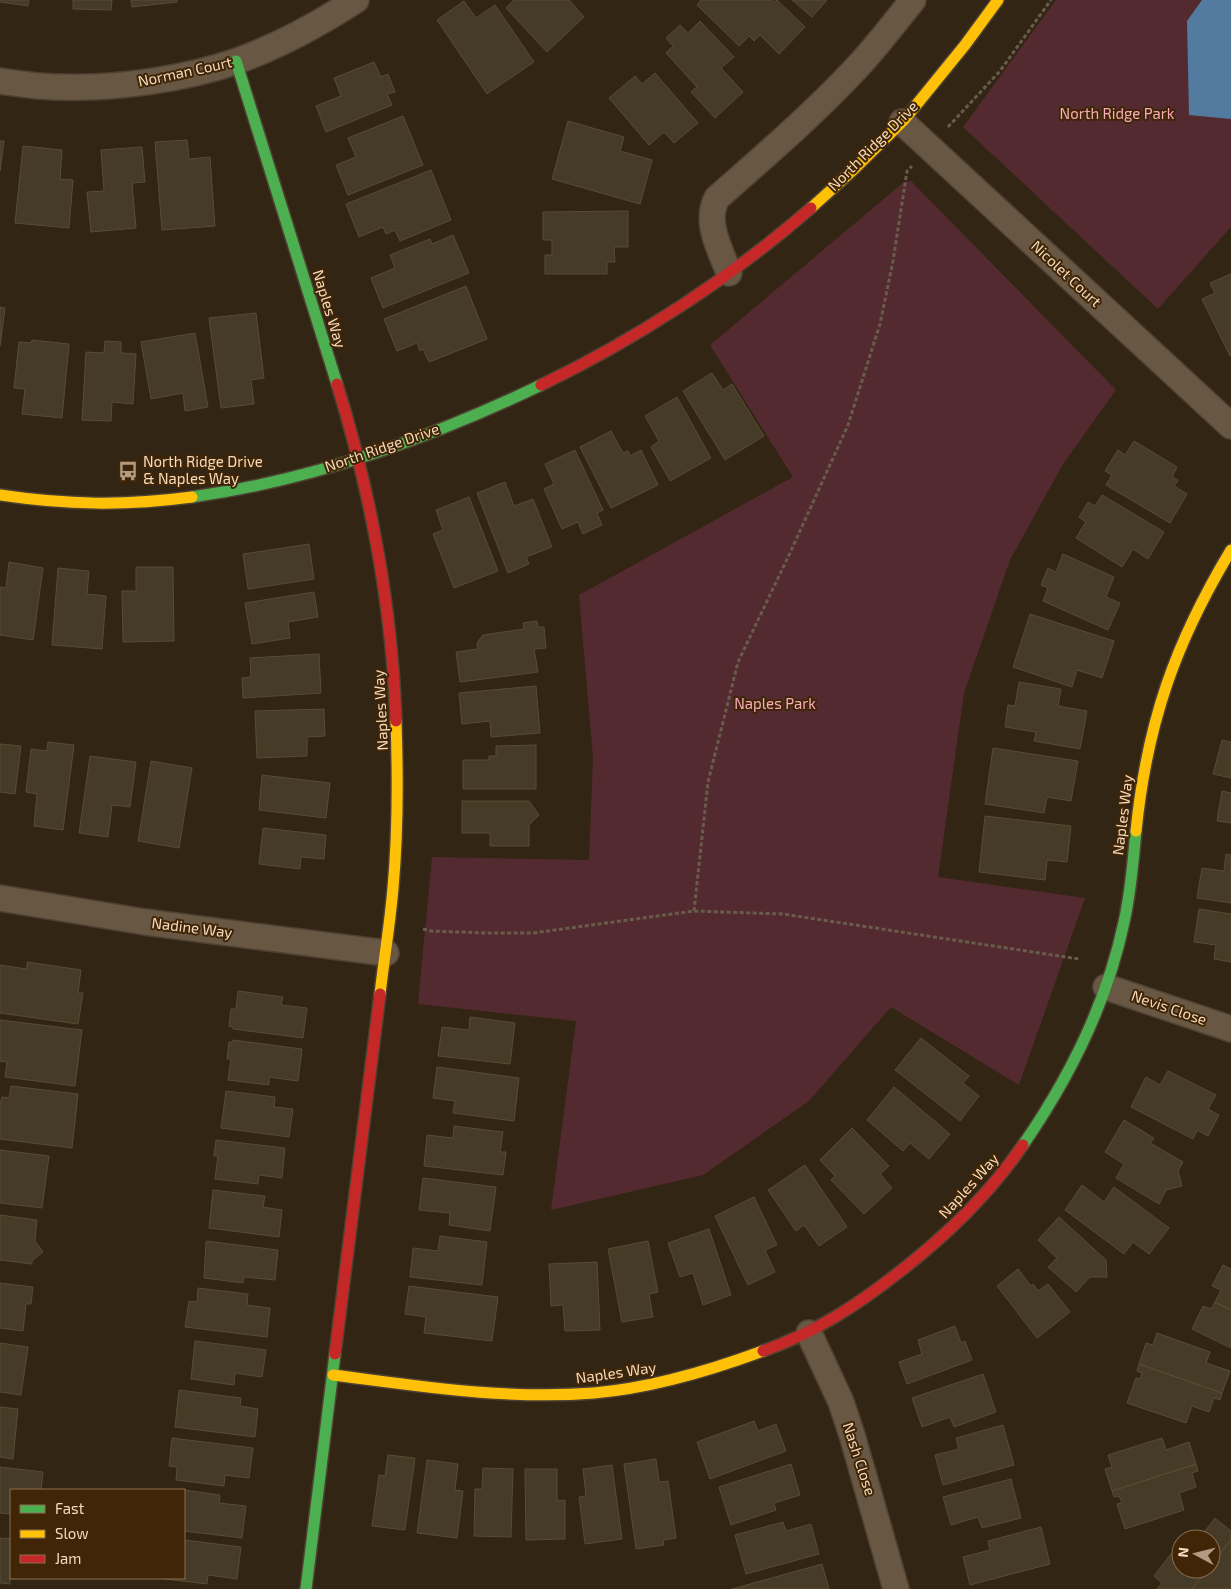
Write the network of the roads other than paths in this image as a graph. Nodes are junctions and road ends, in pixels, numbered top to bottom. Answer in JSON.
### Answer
{"nodes":[{"id":1,"x":356,"y":0,"type":"edge"},
{"id":2,"x":913,"y":0,"type":"edge"},
{"id":3,"x":998,"y":0,"type":"edge"},
{"id":4,"x":236,"y":62,"type":"junction"},
{"id":5,"x":0,"y":81,"type":"edge"},
{"id":6,"x":902,"y":122,"type":"junction"},
{"id":7,"x":729,"y":273,"type":"junction"},
{"id":8,"x":1231,"y":426,"type":"edge"},
{"id":9,"x":358,"y":459,"type":"junction"},
{"id":10,"x":0,"y":495,"type":"edge"},
{"id":11,"x":1231,"y":550,"type":"edge"},
{"id":12,"x":0,"y":898,"type":"edge"},
{"id":13,"x":386,"y":953,"type":"junction"},
{"id":14,"x":1106,"y":987,"type":"junction"},
{"id":15,"x":1231,"y":1030,"type":"edge"},
{"id":16,"x":809,"y":1333,"type":"junction"},
{"id":17,"x":333,"y":1375,"type":"junction"},
{"id":18,"x":306,"y":1589,"type":"edge"},
{"id":19,"x":896,"y":1589,"type":"edge"}],
"edges":[{"from":1,"to":4,"type":"street","name":"Norman Court"},
{"from":2,"to":7,"type":"street"},
{"from":3,"to":6,"type":"street","name":"North Ridge Drive"},
{"from":4,"to":5,"type":"street","name":"Norman Court"},
{"from":4,"to":9,"type":"street","name":"Naples Way"},
{"from":6,"to":7,"type":"street","name":"North Ridge Drive"},
{"from":6,"to":8,"type":"street","name":"Nicolet Court"},
{"from":7,"to":9,"type":"street","name":"North Ridge Drive"},
{"from":9,"to":10,"type":"street","name":"North Ridge Drive"},
{"from":9,"to":13,"type":"street","name":"Naples Way"},
{"from":11,"to":14,"type":"street","name":"Naples Way"},
{"from":12,"to":13,"type":"street","name":"Nadine Way"},
{"from":13,"to":17,"type":"street","name":"Naples Way"},
{"from":14,"to":15,"type":"street","name":"Nevis Close"},
{"from":14,"to":16,"type":"street","name":"Naples Way"},
{"from":16,"to":17,"type":"street","name":"Naples Way"},
{"from":16,"to":19,"type":"street","name":"Nash Close"},
{"from":17,"to":18,"type":"street","name":"Naples Way"}]}
